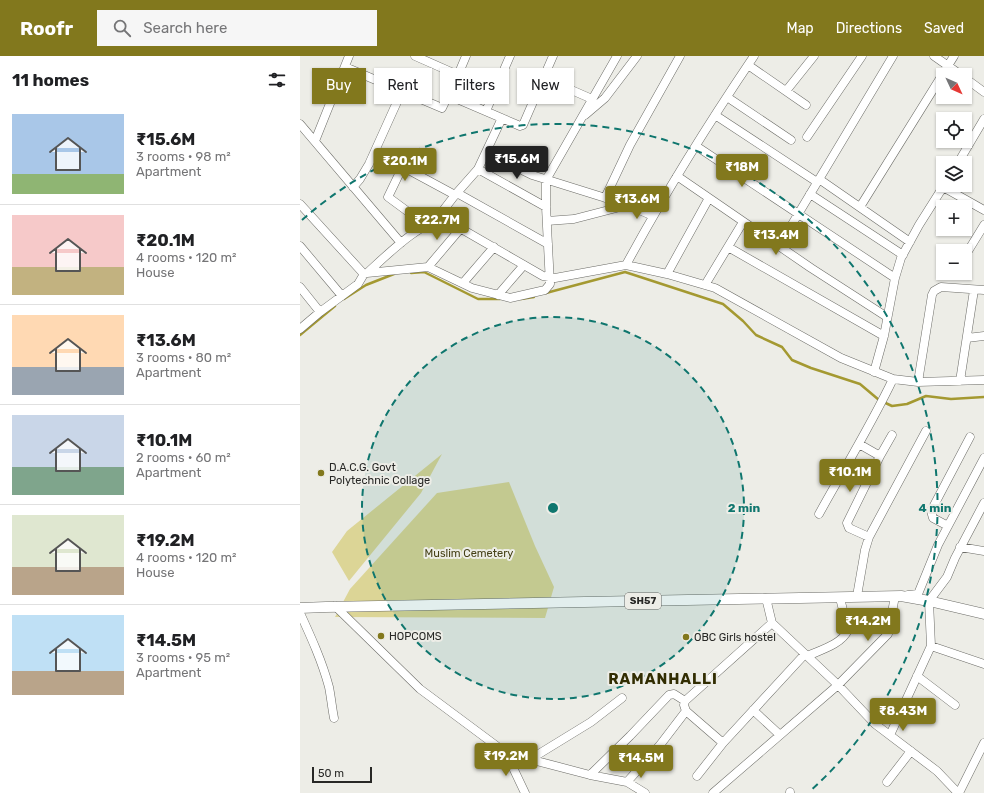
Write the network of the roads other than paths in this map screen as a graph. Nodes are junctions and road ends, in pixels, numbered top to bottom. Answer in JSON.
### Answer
{"nodes":[{"id":1,"x":349,"y":56,"type":"edge"},
{"id":2,"x":415,"y":56,"type":"edge"},
{"id":3,"x":466,"y":56,"type":"edge"},
{"id":4,"x":510,"y":56,"type":"edge"},
{"id":5,"x":553,"y":56,"type":"edge"},
{"id":6,"x":617,"y":56,"type":"edge"},
{"id":7,"x":637,"y":56,"type":"edge"},
{"id":8,"x":680,"y":56,"type":"edge"},
{"id":9,"x":754,"y":56,"type":"edge"},
{"id":10,"x":814,"y":56,"type":"edge"},
{"id":11,"x":862,"y":56,"type":"edge"},
{"id":12,"x":893,"y":56,"type":"edge"},
{"id":13,"x":934,"y":56,"type":"edge"},
{"id":14,"x":954,"y":56,"type":"edge"},
{"id":15,"x":748,"y":64,"type":"junction"},
{"id":16,"x":948,"y":66,"type":"junction"},
{"id":17,"x":345,"y":67,"type":"junction"},
{"id":18,"x":442,"y":68,"type":"edge"},
{"id":19,"x":461,"y":68,"type":"edge"},
{"id":20,"x":548,"y":68,"type":"edge"},
{"id":21,"x":951,"y":68,"type":"edge"},
{"id":22,"x":374,"y":79,"type":"edge"},
{"id":23,"x":972,"y":83,"type":"edge"},
{"id":24,"x":574,"y":91,"type":"edge"},
{"id":25,"x":786,"y":91,"type":"junction"},
{"id":26,"x":984,"y":92,"type":"edge"},
{"id":27,"x":726,"y":97,"type":"junction"},
{"id":28,"x":592,"y":99,"type":"junction"},
{"id":29,"x":396,"y":104,"type":"edge"},
{"id":30,"x":432,"y":104,"type":"edge"},
{"id":31,"x":444,"y":104,"type":"edge"},
{"id":32,"x":469,"y":104,"type":"edge"},
{"id":33,"x":532,"y":104,"type":"edge"},
{"id":34,"x":806,"y":105,"type":"dead end"},
{"id":35,"x":486,"y":111,"type":"junction"},
{"id":36,"x":715,"y":115,"type":"junction"},
{"id":37,"x":502,"y":118,"type":"junction"},
{"id":38,"x":580,"y":119,"type":"junction"},
{"id":39,"x":984,"y":119,"type":"edge"},
{"id":40,"x":300,"y":124,"type":"edge"},
{"id":41,"x":807,"y":138,"type":"dead end"},
{"id":42,"x":791,"y":140,"type":"dead end"},
{"id":43,"x":315,"y":141,"type":"junction"},
{"id":44,"x":696,"y":146,"type":"junction"},
{"id":45,"x":487,"y":153,"type":"junction"},
{"id":46,"x":962,"y":156,"type":"edge"},
{"id":47,"x":478,"y":170,"type":"junction"},
{"id":48,"x":677,"y":176,"type":"junction"},
{"id":49,"x":546,"y":180,"type":"junction"},
{"id":50,"x":818,"y":180,"type":"junction"},
{"id":51,"x":353,"y":187,"type":"junction"},
{"id":52,"x":940,"y":192,"type":"edge"},
{"id":53,"x":954,"y":192,"type":"edge"},
{"id":54,"x":456,"y":194,"type":"junction"},
{"id":55,"x":810,"y":194,"type":"junction"},
{"id":56,"x":605,"y":198,"type":"junction"},
{"id":57,"x":710,"y":198,"type":"junction"},
{"id":58,"x":628,"y":205,"type":"junction"},
{"id":59,"x":546,"y":207,"type":"junction"},
{"id":60,"x":860,"y":207,"type":"junction"},
{"id":61,"x":302,"y":209,"type":"edge"},
{"id":62,"x":984,"y":210,"type":"edge"},
{"id":63,"x":798,"y":214,"type":"junction"},
{"id":64,"x":653,"y":216,"type":"junction"},
{"id":65,"x":435,"y":221,"type":"junction"},
{"id":66,"x":546,"y":221,"type":"junction"},
{"id":67,"x":743,"y":222,"type":"junction"},
{"id":68,"x":426,"y":225,"type":"junction"},
{"id":69,"x":984,"y":225,"type":"edge"},
{"id":70,"x":461,"y":228,"type":"junction"},
{"id":71,"x":910,"y":242,"type":"junction"},
{"id":72,"x":401,"y":243,"type":"junction"},
{"id":73,"x":548,"y":244,"type":"junction"},
{"id":74,"x":972,"y":245,"type":"edge"},
{"id":75,"x":300,"y":246,"type":"edge"},
{"id":76,"x":779,"y":246,"type":"junction"},
{"id":77,"x":494,"y":247,"type":"junction"},
{"id":78,"x":728,"y":247,"type":"junction"},
{"id":79,"x":903,"y":255,"type":"junction"},
{"id":80,"x":524,"y":265,"type":"junction"},
{"id":81,"x":626,"y":265,"type":"junction"},
{"id":82,"x":428,"y":267,"type":"junction"},
{"id":83,"x":366,"y":273,"type":"junction"},
{"id":84,"x":667,"y":274,"type":"junction"},
{"id":85,"x":549,"y":277,"type":"junction"},
{"id":86,"x":895,"y":278,"type":"junction"},
{"id":87,"x":463,"y":283,"type":"junction"},
{"id":88,"x":705,"y":285,"type":"junction"},
{"id":89,"x":300,"y":287,"type":"edge"},
{"id":90,"x":974,"y":290,"type":"junction"},
{"id":91,"x":984,"y":290,"type":"edge"},
{"id":92,"x":498,"y":295,"type":"junction"},
{"id":93,"x":342,"y":296,"type":"junction"},
{"id":94,"x":320,"y":312,"type":"junction"},
{"id":95,"x":887,"y":317,"type":"junction"},
{"id":96,"x":300,"y":329,"type":"edge"},
{"id":97,"x":884,"y":336,"type":"junction"},
{"id":98,"x":984,"y":336,"type":"edge"},
{"id":99,"x":966,"y":338,"type":"junction"},
{"id":100,"x":874,"y":372,"type":"junction"},
{"id":101,"x":893,"y":379,"type":"junction"},
{"id":102,"x":984,"y":380,"type":"edge"},
{"id":103,"x":960,"y":381,"type":"junction"},
{"id":104,"x":918,"y":382,"type":"junction"},
{"id":105,"x":926,"y":431,"type":"dead end"},
{"id":106,"x":892,"y":435,"type":"dead end"},
{"id":107,"x":970,"y":437,"type":"dead end"},
{"id":108,"x":859,"y":444,"type":"junction"},
{"id":109,"x":880,"y":456,"type":"junction"},
{"id":110,"x":984,"y":458,"type":"edge"},
{"id":111,"x":984,"y":503,"type":"edge"},
{"id":112,"x":819,"y":514,"type":"dead end"},
{"id":113,"x":948,"y":526,"type":"junction"},
{"id":114,"x":869,"y":537,"type":"junction"},
{"id":115,"x":960,"y":547,"type":"junction"},
{"id":116,"x":984,"y":551,"type":"edge"},
{"id":117,"x":898,"y":596,"type":"junction"},
{"id":118,"x":766,"y":598,"type":"junction"},
{"id":119,"x":842,"y":598,"type":"junction"},
{"id":120,"x":929,"y":601,"type":"junction"},
{"id":121,"x":335,"y":606,"type":"junction"},
{"id":122,"x":300,"y":608,"type":"edge"},
{"id":123,"x":300,"y":613,"type":"edge"},
{"id":124,"x":984,"y":614,"type":"edge"},
{"id":125,"x":772,"y":623,"type":"junction"},
{"id":126,"x":931,"y":646,"type":"junction"},
{"id":127,"x":806,"y":655,"type":"junction"},
{"id":128,"x":984,"y":664,"type":"edge"},
{"id":129,"x":917,"y":676,"type":"junction"},
{"id":130,"x":838,"y":685,"type":"junction"},
{"id":131,"x":622,"y":698,"type":"dead end"},
{"id":132,"x":685,"y":701,"type":"junction"},
{"id":133,"x":955,"y":705,"type":"dead end"},
{"id":134,"x":753,"y":710,"type":"junction"},
{"id":135,"x":686,"y":711,"type":"junction"},
{"id":136,"x":334,"y":718,"type":"dead end"},
{"id":137,"x":780,"y":735,"type":"junction"},
{"id":138,"x":890,"y":735,"type":"junction"},
{"id":139,"x":723,"y":743,"type":"junction"},
{"id":140,"x":984,"y":743,"type":"edge"},
{"id":141,"x":911,"y":751,"type":"junction"},
{"id":142,"x":506,"y":753,"type":"junction"},
{"id":143,"x":529,"y":760,"type":"junction"},
{"id":144,"x":590,"y":775,"type":"junction"},
{"id":145,"x":697,"y":776,"type":"dead end"},
{"id":146,"x":627,"y":782,"type":"junction"},
{"id":147,"x":887,"y":782,"type":"dead end"},
{"id":148,"x":525,"y":793,"type":"edge"},
{"id":149,"x":645,"y":793,"type":"edge"},
{"id":150,"x":713,"y":793,"type":"edge"},
{"id":151,"x":958,"y":793,"type":"edge"}],
"edges":[{"from":1,"to":17,"type":"street"},
{"from":2,"to":18,"type":"street"},
{"from":3,"to":19,"type":"street"},
{"from":4,"to":35,"type":"street"},
{"from":5,"to":20,"type":"street"},
{"from":6,"to":28,"type":"street"},
{"from":7,"to":38,"type":"street"},
{"from":8,"to":56,"type":"street"},
{"from":9,"to":15,"type":"street"},
{"from":10,"to":25,"type":"street"},
{"from":11,"to":41,"type":"street"},
{"from":12,"to":50,"type":"street"},
{"from":13,"to":16,"type":"street"},
{"from":14,"to":16,"type":"street"},
{"from":15,"to":25,"type":"street"},
{"from":15,"to":27,"type":"street"},
{"from":16,"to":21,"type":"street"},
{"from":16,"to":60,"type":"street"},
{"from":17,"to":22,"type":"street"},
{"from":17,"to":43,"type":"street"},
{"from":23,"to":26,"type":"street"},
{"from":24,"to":28,"type":"street"},
{"from":25,"to":34,"type":"street"},
{"from":27,"to":36,"type":"street"},
{"from":27,"to":42,"type":"street"},
{"from":28,"to":38,"type":"street"},
{"from":29,"to":51,"type":"street"},
{"from":30,"to":31,"type":"street"},
{"from":32,"to":35,"type":"street"},
{"from":33,"to":37,"type":"street"},
{"from":35,"to":37,"type":"street"},
{"from":36,"to":44,"type":"street"},
{"from":36,"to":50,"type":"street"},
{"from":37,"to":45,"type":"street"},
{"from":38,"to":49,"type":"street"},
{"from":39,"to":46,"type":"street"},
{"from":40,"to":43,"type":"street"},
{"from":43,"to":51,"type":"street"},
{"from":44,"to":48,"type":"street"},
{"from":44,"to":63,"type":"street"},
{"from":45,"to":47,"type":"street"},
{"from":45,"to":49,"type":"street"},
{"from":47,"to":54,"type":"street"},
{"from":47,"to":59,"type":"street"},
{"from":48,"to":57,"type":"street"},
{"from":48,"to":64,"type":"street"},
{"from":49,"to":56,"type":"street"},
{"from":49,"to":59,"type":"street"},
{"from":50,"to":55,"type":"street"},
{"from":50,"to":60,"type":"street"},
{"from":51,"to":72,"type":"street"},
{"from":52,"to":71,"type":"street"},
{"from":53,"to":62,"type":"street"},
{"from":54,"to":65,"type":"street"},
{"from":54,"to":68,"type":"street"},
{"from":54,"to":73,"type":"street"},
{"from":55,"to":63,"type":"street"},
{"from":55,"to":79,"type":"street"},
{"from":56,"to":58,"type":"street"},
{"from":57,"to":67,"type":"street"},
{"from":57,"to":84,"type":"street"},
{"from":58,"to":64,"type":"street"},
{"from":58,"to":66,"type":"street"},
{"from":59,"to":66,"type":"street"},
{"from":60,"to":71,"type":"street"},
{"from":61,"to":83,"type":"street"},
{"from":63,"to":76,"type":"street"},
{"from":63,"to":86,"type":"street"},
{"from":64,"to":81,"type":"street"},
{"from":65,"to":68,"type":"street"},
{"from":65,"to":70,"type":"street"},
{"from":66,"to":73,"type":"street"},
{"from":67,"to":76,"type":"street"},
{"from":67,"to":78,"type":"street"},
{"from":68,"to":72,"type":"street"},
{"from":69,"to":74,"type":"street"},
{"from":70,"to":77,"type":"street"},
{"from":70,"to":82,"type":"street"},
{"from":71,"to":79,"type":"street"},
{"from":72,"to":83,"type":"street"},
{"from":73,"to":85,"type":"street"},
{"from":75,"to":93,"type":"street"},
{"from":76,"to":95,"type":"street"},
{"from":77,"to":80,"type":"street"},
{"from":77,"to":87,"type":"street"},
{"from":78,"to":88,"type":"street"},
{"from":78,"to":97,"type":"street"},
{"from":79,"to":86,"type":"street"},
{"from":80,"to":85,"type":"street"},
{"from":80,"to":92,"type":"street"},
{"from":81,"to":84,"type":"street"},
{"from":81,"to":85,"type":"street"},
{"from":82,"to":83,"type":"street"},
{"from":82,"to":87,"type":"street"},
{"from":83,"to":93,"type":"street"},
{"from":84,"to":88,"type":"street"},
{"from":85,"to":92,"type":"street"},
{"from":86,"to":95,"type":"street"},
{"from":87,"to":92,"type":"street"},
{"from":88,"to":100,"type":"street"},
{"from":89,"to":94,"type":"street"},
{"from":90,"to":91,"type":"street"},
{"from":90,"to":99,"type":"street"},
{"from":90,"to":104,"type":"street"},
{"from":93,"to":94,"type":"street"},
{"from":94,"to":96,"type":"street"},
{"from":95,"to":97,"type":"street"},
{"from":97,"to":100,"type":"street"},
{"from":98,"to":99,"type":"street"},
{"from":99,"to":103,"type":"street"},
{"from":100,"to":101,"type":"street"},
{"from":101,"to":104,"type":"street"},
{"from":101,"to":108,"type":"street"},
{"from":102,"to":103,"type":"street"},
{"from":103,"to":104,"type":"street"},
{"from":105,"to":114,"type":"street"},
{"from":106,"to":109,"type":"street"},
{"from":107,"to":113,"type":"street"},
{"from":108,"to":109,"type":"street"},
{"from":108,"to":112,"type":"street"},
{"from":109,"to":114,"type":"street"},
{"from":110,"to":113,"type":"street"},
{"from":111,"to":115,"type":"street"},
{"from":113,"to":117,"type":"street"},
{"from":114,"to":119,"type":"street"},
{"from":115,"to":116,"type":"street"},
{"from":115,"to":120,"type":"street"},
{"from":117,"to":119,"type":"main road","number":"SH57"},
{"from":117,"to":120,"type":"main road","number":"SH57"},
{"from":117,"to":130,"type":"street"},
{"from":118,"to":119,"type":"main road","number":"SH57"},
{"from":118,"to":121,"type":"main road","number":"SH57"},
{"from":118,"to":125,"type":"street"},
{"from":119,"to":127,"type":"street"},
{"from":120,"to":124,"type":"main road","number":"SH57"},
{"from":120,"to":126,"type":"street"},
{"from":121,"to":122,"type":"main road","number":"SH57"},
{"from":121,"to":142,"type":"street"},
{"from":123,"to":136,"type":"street"},
{"from":125,"to":127,"type":"street"},
{"from":125,"to":132,"type":"street"},
{"from":126,"to":128,"type":"street"},
{"from":126,"to":129,"type":"street"},
{"from":127,"to":130,"type":"street"},
{"from":127,"to":134,"type":"street"},
{"from":129,"to":133,"type":"street"},
{"from":129,"to":138,"type":"street"},
{"from":130,"to":137,"type":"street"},
{"from":130,"to":138,"type":"street"},
{"from":131,"to":143,"type":"street"},
{"from":132,"to":135,"type":"street"},
{"from":132,"to":144,"type":"street"},
{"from":134,"to":137,"type":"street"},
{"from":134,"to":139,"type":"street"},
{"from":135,"to":139,"type":"street"},
{"from":135,"to":146,"type":"street"},
{"from":137,"to":150,"type":"street"},
{"from":138,"to":141,"type":"street"},
{"from":139,"to":145,"type":"street"},
{"from":140,"to":151,"type":"street"},
{"from":141,"to":147,"type":"street"},
{"from":141,"to":151,"type":"street"},
{"from":142,"to":143,"type":"street"},
{"from":142,"to":148,"type":"street"},
{"from":143,"to":144,"type":"street"},
{"from":144,"to":146,"type":"street"},
{"from":146,"to":149,"type":"street"}]}
